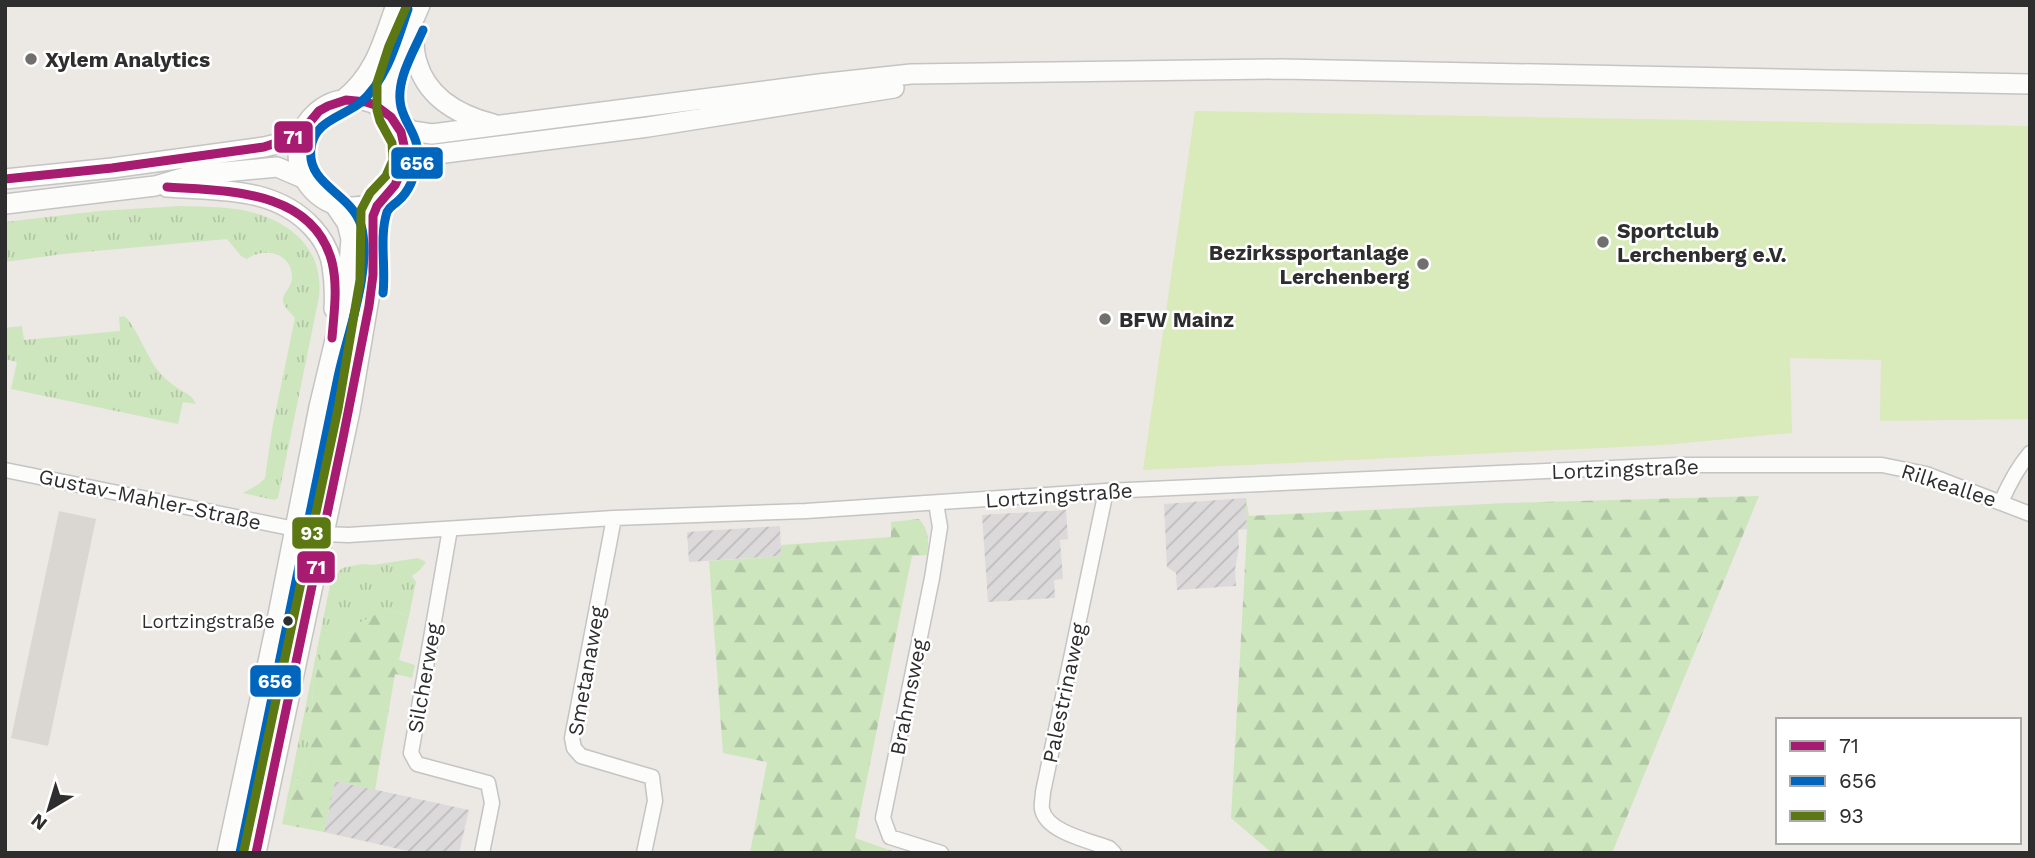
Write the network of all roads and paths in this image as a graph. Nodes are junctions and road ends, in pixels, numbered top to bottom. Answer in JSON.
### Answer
{"nodes":[{"id":1,"x":396,"y":5,"type":"edge"},
{"id":2,"x":420,"y":5,"type":"edge"},
{"id":3,"x":413,"y":24,"type":"junction"},
{"id":4,"x":1013,"y":72,"type":"junction"},
{"id":5,"x":2030,"y":84,"type":"edge"},
{"id":6,"x":343,"y":100,"type":"junction"},
{"id":7,"x":393,"y":118,"type":"junction"},
{"id":8,"x":504,"y":126,"type":"junction"},
{"id":9,"x":302,"y":133,"type":"junction"},
{"id":10,"x":402,"y":172,"type":"junction"},
{"id":11,"x":5,"y":179,"type":"edge"},
{"id":12,"x":305,"y":179,"type":"junction"},
{"id":13,"x":155,"y":186,"type":"junction"},
{"id":14,"x":380,"y":200,"type":"junction"},
{"id":15,"x":5,"y":204,"type":"edge"},
{"id":16,"x":334,"y":204,"type":"junction"},
{"id":17,"x":331,"y":354,"type":"junction"},
{"id":18,"x":2030,"y":453,"type":"edge"},
{"id":19,"x":1824,"y":466,"type":"joint"},
{"id":20,"x":5,"y":470,"type":"edge"},
{"id":21,"x":1106,"y":491,"type":"junction"},
{"id":22,"x":2001,"y":502,"type":"junction"},
{"id":23,"x":936,"y":503,"type":"junction"},
{"id":24,"x":2030,"y":514,"type":"edge"},
{"id":25,"x":614,"y":518,"type":"junction"},
{"id":26,"x":295,"y":529,"type":"junction"},
{"id":27,"x":450,"y":530,"type":"junction"},
{"id":28,"x":323,"y":534,"type":"junction"},
{"id":29,"x":227,"y":853,"type":"edge"},
{"id":30,"x":256,"y":853,"type":"edge"},
{"id":31,"x":482,"y":853,"type":"edge"},
{"id":32,"x":644,"y":853,"type":"edge"},
{"id":33,"x":941,"y":853,"type":"edge"},
{"id":34,"x":1114,"y":853,"type":"edge"}],
"edges":[{"from":1,"to":6,"type":"main road"},
{"from":2,"to":3,"type":"main road"},
{"from":3,"to":7,"type":"main road"},
{"from":3,"to":8,"type":"main road"},
{"from":4,"to":5,"type":"main road"},
{"from":4,"to":8,"type":"main road"},
{"from":4,"to":10,"type":"main road"},
{"from":6,"to":7,"type":"main road"},
{"from":6,"to":9,"type":"main road"},
{"from":7,"to":8,"type":"main road"},
{"from":7,"to":10,"type":"main road"},
{"from":9,"to":11,"type":"main road"},
{"from":9,"to":12,"type":"main road"},
{"from":10,"to":14,"type":"main road"},
{"from":12,"to":13,"type":"main road"},
{"from":12,"to":16,"type":"main road"},
{"from":13,"to":15,"type":"main road"},
{"from":13,"to":17,"type":"main road"},
{"from":14,"to":16,"type":"main road"},
{"from":14,"to":28,"type":"main road"},
{"from":16,"to":17,"type":"main road"},
{"from":17,"to":26,"type":"main road"},
{"from":18,"to":22,"type":"street"},
{"from":19,"to":21,"type":"street","name":"Lortzingstraße"},
{"from":19,"to":22,"type":"street","name":"Rilkeallee"},
{"from":20,"to":26,"type":"street","name":"Gustav-Mahler-Straße"},
{"from":21,"to":23,"type":"street","name":"Lortzingstraße"},
{"from":21,"to":34,"type":"street","name":"Palestrinaweg"},
{"from":22,"to":24,"type":"street","name":"Rilkeallee"},
{"from":23,"to":25,"type":"street","name":"Lortzingstraße"},
{"from":23,"to":33,"type":"street","name":"Brahmsweg"},
{"from":25,"to":27,"type":"street","name":"Lortzingstraße"},
{"from":25,"to":32,"type":"street","name":"Smetanaweg"},
{"from":26,"to":28,"type":"street","name":"Lortzingstraße"},
{"from":26,"to":29,"type":"main road"},
{"from":27,"to":28,"type":"street","name":"Lortzingstraße"},
{"from":27,"to":31,"type":"street","name":"Silcherweg"},
{"from":28,"to":30,"type":"main road"}]}
